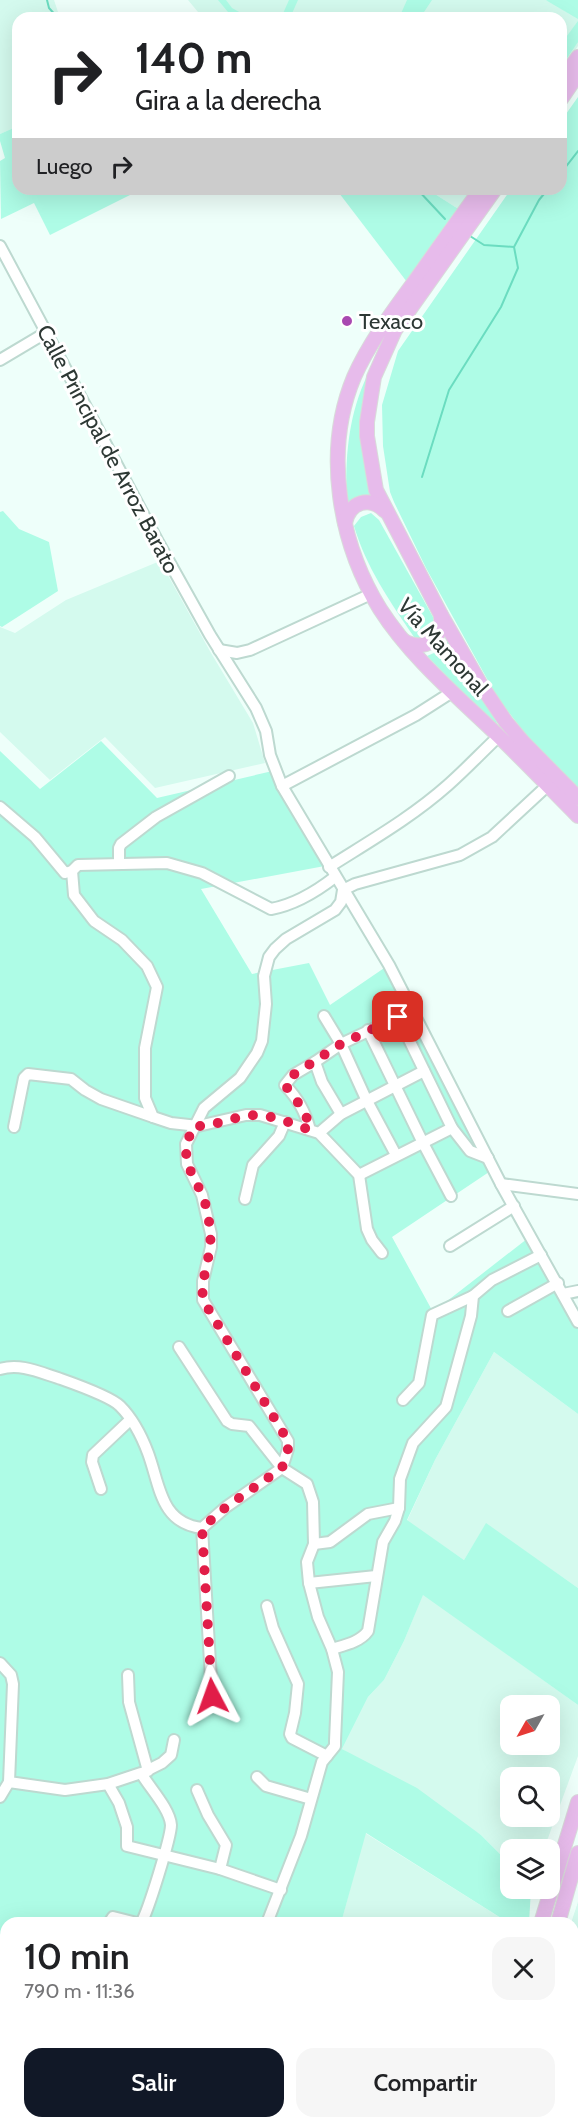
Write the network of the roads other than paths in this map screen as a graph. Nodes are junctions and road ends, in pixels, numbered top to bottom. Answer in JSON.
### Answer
{"nodes":[{"id":1,"x":578,"y":57,"type":"edge"},
{"id":2,"x":567,"y":73,"type":"edge"},
{"id":3,"x":578,"y":74,"type":"edge"},
{"id":4,"x":567,"y":90,"type":"edge"},
{"id":5,"x":478,"y":195,"type":"edge"},
{"id":6,"x":491,"y":195,"type":"edge"},
{"id":7,"x":1,"y":251,"type":"edge"},
{"id":8,"x":47,"y":332,"type":"junction"},
{"id":9,"x":0,"y":360,"type":"edge"},
{"id":10,"x":387,"y":514,"type":"junction"},
{"id":11,"x":345,"y":523,"type":"junction"},
{"id":12,"x":371,"y":594,"type":"junction"},
{"id":13,"x":441,"y":615,"type":"junction"},
{"id":14,"x":404,"y":641,"type":"junction"},
{"id":15,"x":219,"y":650,"type":"junction"},
{"id":16,"x":452,"y":692,"type":"junction"},
{"id":17,"x":499,"y":736,"type":"junction"},
{"id":18,"x":229,"y":776,"type":"dead end"},
{"id":19,"x":282,"y":786,"type":"junction"},
{"id":20,"x":547,"y":786,"type":"junction"},
{"id":21,"x":578,"y":798,"type":"edge"},
{"id":22,"x":0,"y":807,"type":"edge"},
{"id":23,"x":578,"y":816,"type":"edge"},
{"id":24,"x":118,"y":863,"type":"junction"},
{"id":25,"x":329,"y":867,"type":"junction"},
{"id":26,"x":72,"y":871,"type":"junction"},
{"id":27,"x":335,"y":877,"type":"junction"},
{"id":28,"x":343,"y":890,"type":"junction"},
{"id":29,"x":324,"y":1016,"type":"dead end"},
{"id":30,"x":368,"y":1030,"type":"junction"},
{"id":31,"x":341,"y":1044,"type":"junction"},
{"id":32,"x":315,"y":1062,"type":"junction"},
{"id":33,"x":424,"y":1071,"type":"junction"},
{"id":34,"x":395,"y":1086,"type":"junction"},
{"id":35,"x":366,"y":1100,"type":"junction"},
{"id":36,"x":340,"y":1114,"type":"junction"},
{"id":37,"x":153,"y":1117,"type":"junction"},
{"id":38,"x":285,"y":1122,"type":"junction"},
{"id":39,"x":193,"y":1126,"type":"junction"},
{"id":40,"x":14,"y":1127,"type":"dead end"},
{"id":41,"x":452,"y":1128,"type":"junction"},
{"id":42,"x":314,"y":1131,"type":"junction"},
{"id":43,"x":423,"y":1143,"type":"junction"},
{"id":44,"x":396,"y":1155,"type":"junction"},
{"id":45,"x":488,"y":1158,"type":"junction"},
{"id":46,"x":359,"y":1175,"type":"junction"},
{"id":47,"x":501,"y":1184,"type":"junction"},
{"id":48,"x":578,"y":1194,"type":"edge"},
{"id":49,"x":451,"y":1196,"type":"dead end"},
{"id":50,"x":245,"y":1199,"type":"dead end"},
{"id":51,"x":514,"y":1206,"type":"junction"},
{"id":52,"x":450,"y":1246,"type":"dead end"},
{"id":53,"x":382,"y":1253,"type":"dead end"},
{"id":54,"x":541,"y":1255,"type":"junction"},
{"id":55,"x":558,"y":1283,"type":"junction"},
{"id":56,"x":578,"y":1291,"type":"edge"},
{"id":57,"x":563,"y":1294,"type":"junction"},
{"id":58,"x":472,"y":1296,"type":"junction"},
{"id":59,"x":508,"y":1311,"type":"dead end"},
{"id":60,"x":578,"y":1322,"type":"edge"},
{"id":61,"x":179,"y":1347,"type":"dead end"},
{"id":62,"x":0,"y":1369,"type":"edge"},
{"id":63,"x":403,"y":1400,"type":"dead end"},
{"id":64,"x":130,"y":1420,"type":"junction"},
{"id":65,"x":282,"y":1468,"type":"junction"},
{"id":66,"x":101,"y":1489,"type":"dead end"},
{"id":67,"x":399,"y":1508,"type":"junction"},
{"id":68,"x":202,"y":1528,"type":"junction"},
{"id":69,"x":314,"y":1544,"type":"junction"},
{"id":70,"x":376,"y":1576,"type":"junction"},
{"id":71,"x":309,"y":1583,"type":"junction"},
{"id":72,"x":267,"y":1606,"type":"dead end"},
{"id":73,"x":332,"y":1649,"type":"junction"},
{"id":74,"x":0,"y":1663,"type":"edge"},
{"id":75,"x":128,"y":1675,"type":"dead end"},
{"id":76,"x":212,"y":1696,"type":"dead end"},
{"id":77,"x":174,"y":1740,"type":"dead end"},
{"id":78,"x":327,"y":1756,"type":"junction"},
{"id":79,"x":145,"y":1772,"type":"junction"},
{"id":80,"x":257,"y":1777,"type":"dead end"},
{"id":81,"x":9,"y":1782,"type":"junction"},
{"id":82,"x":108,"y":1784,"type":"junction"},
{"id":83,"x":197,"y":1790,"type":"dead end"},
{"id":84,"x":0,"y":1797,"type":"edge"},
{"id":85,"x":311,"y":1799,"type":"junction"},
{"id":86,"x":578,"y":1802,"type":"edge"},
{"id":87,"x":578,"y":1853,"type":"edge"},
{"id":88,"x":164,"y":1855,"type":"junction"},
{"id":89,"x":220,"y":1869,"type":"junction"},
{"id":90,"x":280,"y":1890,"type":"junction"},
{"id":91,"x":141,"y":1917,"type":"edge"},
{"id":92,"x":269,"y":1917,"type":"edge"},
{"id":93,"x":543,"y":1917,"type":"edge"},
{"id":94,"x":560,"y":1917,"type":"edge"}],
"edges":[{"from":1,"to":2,"type":"main road"},
{"from":3,"to":4,"type":"main road"},
{"from":5,"to":11,"type":"main road","name":"Vía Mamonal"},
{"from":6,"to":10,"type":"main road","name":"Vía Mamonal"},
{"from":7,"to":8,"type":"street","name":"Calle Principal de Arroz Barato"},
{"from":8,"to":9,"type":"street"},
{"from":8,"to":15,"type":"street","name":"Calle Principal de Arroz Barato"},
{"from":10,"to":11,"type":"main road"},
{"from":10,"to":13,"type":"main road","name":"Vía Mamonal"},
{"from":11,"to":12,"type":"main road","name":"Vía Mamonal"},
{"from":12,"to":14,"type":"main road","name":"Vía Mamonal"},
{"from":12,"to":15,"type":"street"},
{"from":13,"to":14,"type":"main road"},
{"from":13,"to":21,"type":"main road","name":"Vía Mamonal"},
{"from":14,"to":16,"type":"main road","name":"Vía Mamonal"},
{"from":15,"to":19,"type":"street","name":"Calle Principal de Arroz Barato"},
{"from":16,"to":17,"type":"main road","name":"Vía Mamonal"},
{"from":16,"to":19,"type":"street"},
{"from":17,"to":20,"type":"main road","name":"Vía Mamonal"},
{"from":17,"to":25,"type":"street"},
{"from":18,"to":24,"type":"street"},
{"from":19,"to":25,"type":"street","name":"Calle Principal de Arroz Barato"},
{"from":20,"to":23,"type":"main road","name":"Vía Mamonal"},
{"from":20,"to":28,"type":"street"},
{"from":22,"to":26,"type":"street"},
{"from":24,"to":26,"type":"street"},
{"from":24,"to":27,"type":"street"},
{"from":25,"to":27,"type":"street","name":"Calle Principal de Arroz Barato"},
{"from":26,"to":37,"type":"street"},
{"from":27,"to":28,"type":"street","name":"Calle Principal de Arroz Barato"},
{"from":28,"to":39,"type":"street"},
{"from":28,"to":45,"type":"street","name":"Calle Principal de Arroz Barato"},
{"from":29,"to":31,"type":"street"},
{"from":30,"to":31,"type":"street"},
{"from":30,"to":33,"type":"street"},
{"from":30,"to":34,"type":"street"},
{"from":31,"to":32,"type":"street"},
{"from":31,"to":35,"type":"street"},
{"from":32,"to":36,"type":"street"},
{"from":32,"to":42,"type":"street"},
{"from":33,"to":34,"type":"street"},
{"from":33,"to":41,"type":"street"},
{"from":34,"to":35,"type":"street"},
{"from":34,"to":43,"type":"street"},
{"from":35,"to":36,"type":"street"},
{"from":35,"to":44,"type":"street"},
{"from":36,"to":42,"type":"street"},
{"from":37,"to":39,"type":"street"},
{"from":37,"to":40,"type":"street"},
{"from":38,"to":39,"type":"street"},
{"from":38,"to":42,"type":"street"},
{"from":38,"to":50,"type":"street"},
{"from":39,"to":65,"type":"street"},
{"from":41,"to":43,"type":"street"},
{"from":41,"to":45,"type":"street"},
{"from":42,"to":46,"type":"street"},
{"from":43,"to":44,"type":"street"},
{"from":43,"to":49,"type":"street"},
{"from":44,"to":46,"type":"street"},
{"from":45,"to":47,"type":"street","name":"Calle Principal de Arroz Barato"},
{"from":46,"to":53,"type":"street"},
{"from":47,"to":48,"type":"street"},
{"from":47,"to":51,"type":"street","name":"Calle Principal de Arroz Barato"},
{"from":51,"to":52,"type":"street"},
{"from":51,"to":54,"type":"street","name":"Calle Principal de Arroz Barato"},
{"from":54,"to":55,"type":"street","name":"Calle Principal de Arroz Barato"},
{"from":54,"to":58,"type":"street"},
{"from":55,"to":57,"type":"street","name":"Calle Principal de Arroz Barato"},
{"from":55,"to":59,"type":"street"},
{"from":56,"to":57,"type":"street"},
{"from":57,"to":60,"type":"street","name":"Calle Principal de Arroz Barato"},
{"from":58,"to":63,"type":"street"},
{"from":58,"to":67,"type":"street"},
{"from":61,"to":65,"type":"street"},
{"from":62,"to":64,"type":"street"},
{"from":64,"to":66,"type":"street"},
{"from":64,"to":68,"type":"street"},
{"from":65,"to":68,"type":"street"},
{"from":65,"to":69,"type":"street"},
{"from":67,"to":69,"type":"street"},
{"from":67,"to":70,"type":"street"},
{"from":68,"to":76,"type":"street"},
{"from":69,"to":71,"type":"street"},
{"from":70,"to":71,"type":"street"},
{"from":70,"to":73,"type":"street"},
{"from":71,"to":73,"type":"street"},
{"from":72,"to":78,"type":"street"},
{"from":73,"to":78,"type":"street"},
{"from":74,"to":81,"type":"street"},
{"from":75,"to":79,"type":"street"},
{"from":77,"to":79,"type":"street"},
{"from":78,"to":85,"type":"street"},
{"from":79,"to":82,"type":"street"},
{"from":79,"to":88,"type":"street"},
{"from":80,"to":85,"type":"street"},
{"from":81,"to":82,"type":"street"},
{"from":81,"to":84,"type":"street"},
{"from":82,"to":88,"type":"street"},
{"from":83,"to":89,"type":"street"},
{"from":85,"to":90,"type":"street"},
{"from":86,"to":93,"type":"main road"},
{"from":87,"to":94,"type":"main road"},
{"from":88,"to":89,"type":"street"},
{"from":88,"to":91,"type":"street"},
{"from":89,"to":90,"type":"street"},
{"from":90,"to":92,"type":"street"}]}
